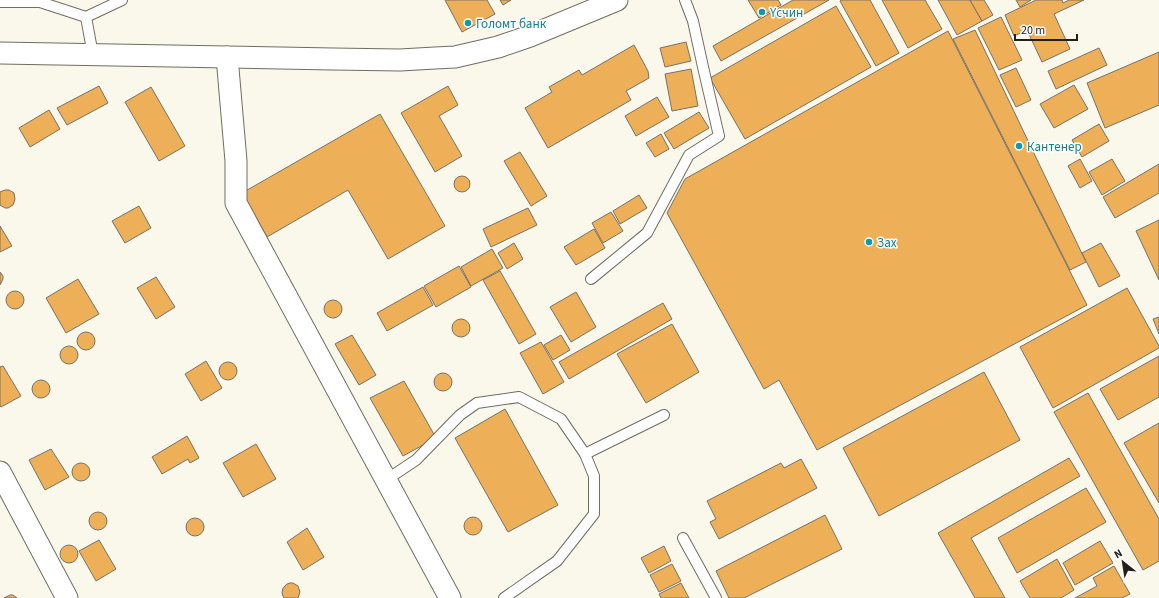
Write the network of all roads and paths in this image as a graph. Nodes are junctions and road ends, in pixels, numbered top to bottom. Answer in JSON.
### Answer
{"nodes":[{"id":1,"x":122,"y":0,"type":"edge"},
{"id":2,"x":617,"y":0,"type":"edge"},
{"id":3,"x":685,"y":0,"type":"edge"},
{"id":4,"x":0,"y":2,"type":"edge"},
{"id":5,"x":86,"y":17,"type":"junction"},
{"id":6,"x":0,"y":53,"type":"edge"},
{"id":7,"x":93,"y":55,"type":"junction"},
{"id":8,"x":226,"y":57,"type":"junction"},
{"id":9,"x":591,"y":279,"type":"dead end"},
{"id":10,"x":664,"y":415,"type":"dead end"},
{"id":11,"x":585,"y":454,"type":"junction"},
{"id":12,"x":0,"y":472,"type":"edge"},
{"id":13,"x":386,"y":480,"type":"junction"},
{"id":14,"x":683,"y":538,"type":"dead end"},
{"id":15,"x":67,"y":598,"type":"edge"},
{"id":16,"x":450,"y":598,"type":"edge"},
{"id":17,"x":504,"y":598,"type":"edge"},
{"id":18,"x":716,"y":598,"type":"edge"}],
"edges":[{"from":1,"to":5,"type":"lane"},
{"from":2,"to":8,"type":"street"},
{"from":3,"to":9,"type":"lane"},
{"from":4,"to":5,"type":"lane"},
{"from":5,"to":7,"type":"lane"},
{"from":6,"to":7,"type":"street"},
{"from":7,"to":8,"type":"street"},
{"from":8,"to":13,"type":"street"},
{"from":10,"to":11,"type":"lane"},
{"from":11,"to":13,"type":"lane"},
{"from":11,"to":17,"type":"lane"},
{"from":12,"to":15,"type":"street"},
{"from":13,"to":16,"type":"street"},
{"from":14,"to":18,"type":"lane"}]}
